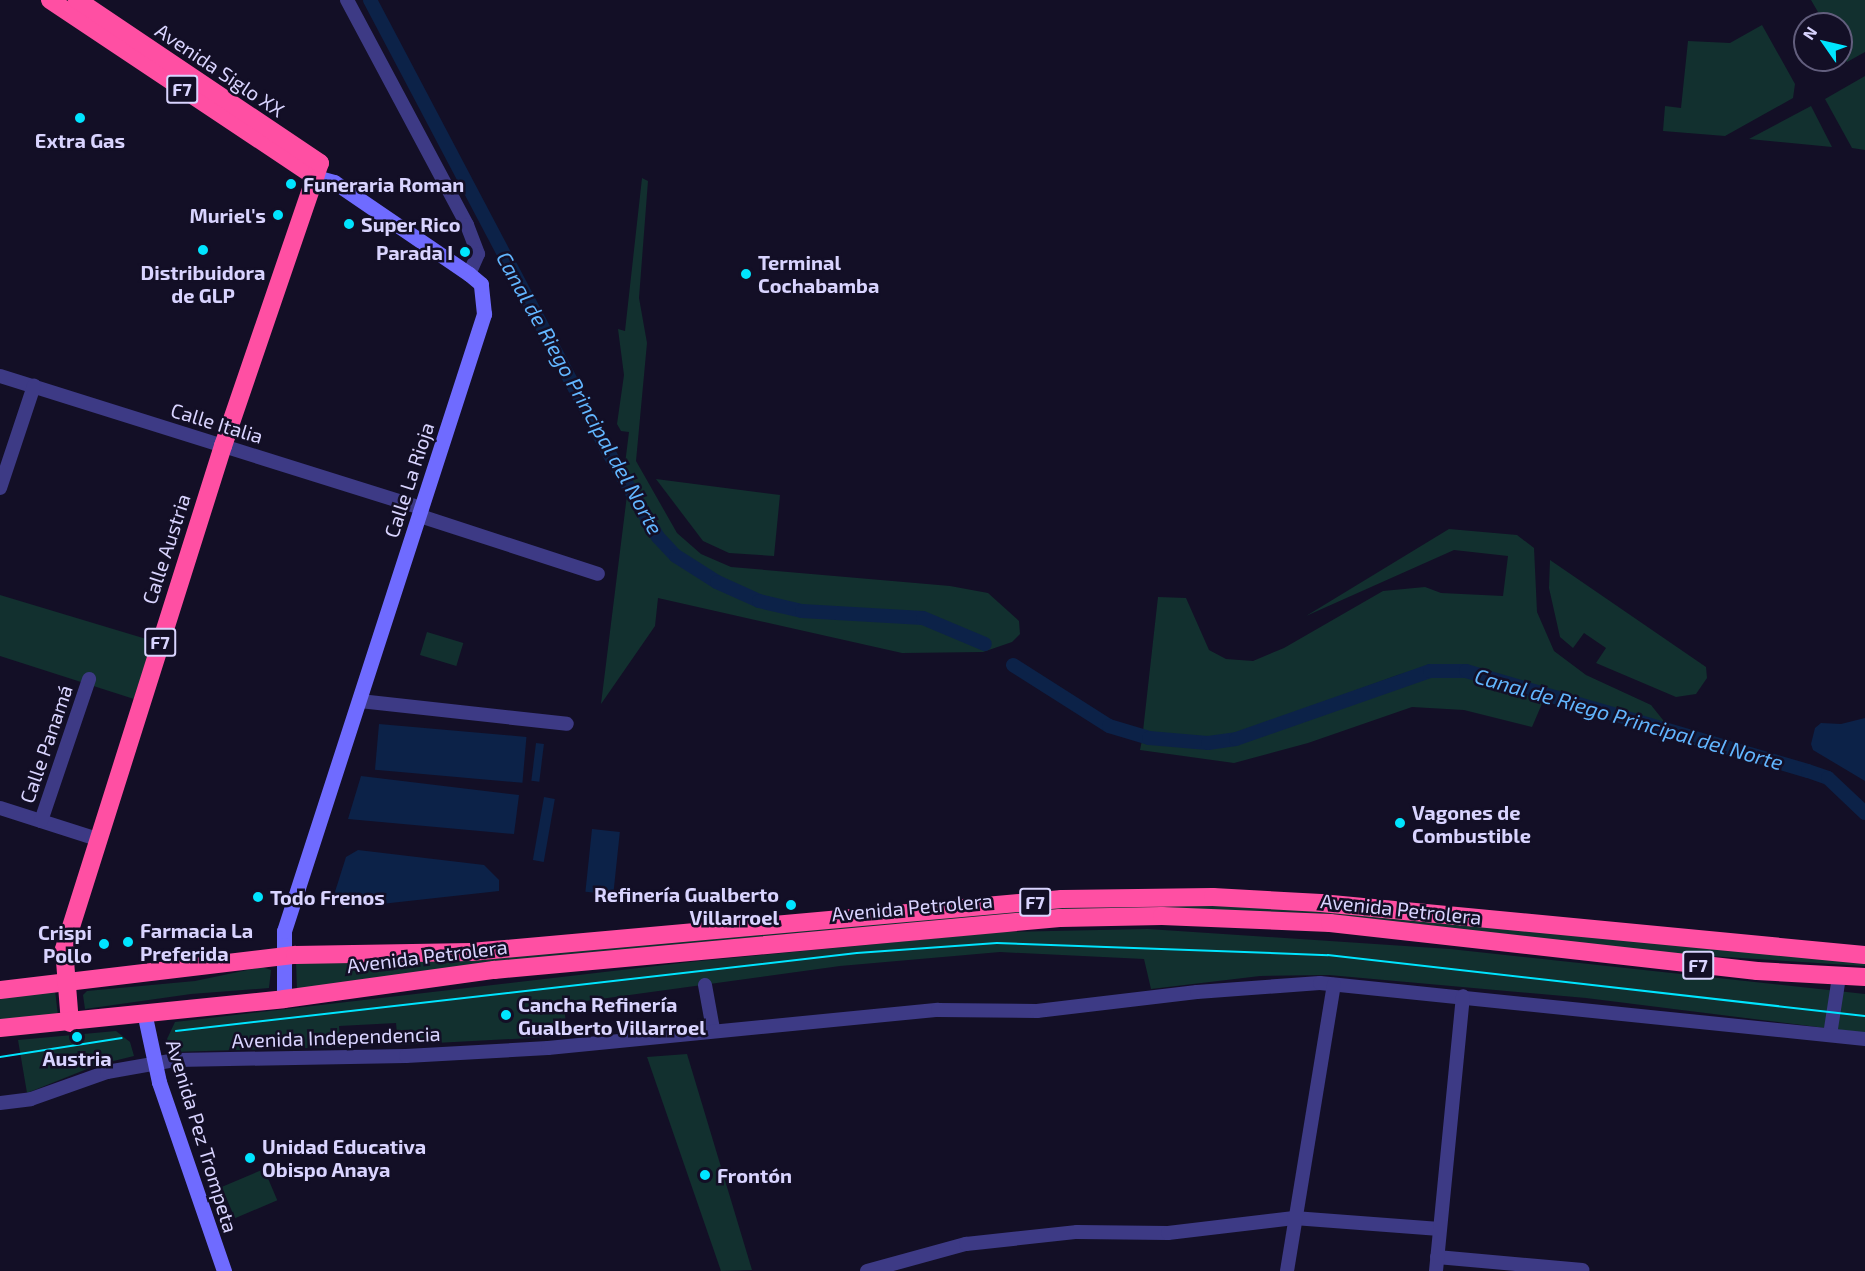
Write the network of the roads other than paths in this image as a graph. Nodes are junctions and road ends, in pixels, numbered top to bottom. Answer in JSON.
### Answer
{"nodes":[{"id":1,"x":50,"y":0,"type":"edge"},
{"id":2,"x":76,"y":0,"type":"edge"},
{"id":3,"x":347,"y":0,"type":"edge"},
{"id":4,"x":115,"y":34,"type":"junction"},
{"id":5,"x":317,"y":170,"type":"junction"},
{"id":6,"x":469,"y":274,"type":"junction"},
{"id":7,"x":0,"y":376,"type":"edge"},
{"id":8,"x":34,"y":386,"type":"junction"},
{"id":9,"x":223,"y":446,"type":"junction"},
{"id":10,"x":0,"y":488,"type":"edge"},
{"id":11,"x":421,"y":512,"type":"junction"},
{"id":12,"x":598,"y":574,"type":"dead end"},
{"id":13,"x":89,"y":679,"type":"dead end"},
{"id":14,"x":360,"y":701,"type":"junction"},
{"id":15,"x":567,"y":724,"type":"dead end"},
{"id":16,"x":0,"y":808,"type":"edge"},
{"id":17,"x":40,"y":821,"type":"junction"},
{"id":18,"x":96,"y":839,"type":"junction"},
{"id":19,"x":1865,"y":947,"type":"edge"},
{"id":20,"x":1844,"y":952,"type":"junction"},
{"id":21,"x":1865,"y":955,"type":"edge"},
{"id":22,"x":284,"y":956,"type":"junction"},
{"id":23,"x":1839,"y":976,"type":"junction"},
{"id":24,"x":1865,"y":977,"type":"edge"},
{"id":25,"x":65,"y":979,"type":"junction"},
{"id":26,"x":705,"y":985,"type":"dead end"},
{"id":27,"x":1335,"y":985,"type":"junction"},
{"id":28,"x":1865,"y":987,"type":"edge"},
{"id":29,"x":0,"y":990,"type":"edge"},
{"id":30,"x":1464,"y":996,"type":"junction"},
{"id":31,"x":284,"y":999,"type":"junction"},
{"id":32,"x":144,"y":1012,"type":"junction"},
{"id":33,"x":70,"y":1023,"type":"junction"},
{"id":34,"x":0,"y":1028,"type":"edge"},
{"id":35,"x":713,"y":1029,"type":"junction"},
{"id":36,"x":1830,"y":1035,"type":"junction"},
{"id":37,"x":1865,"y":1039,"type":"edge"},
{"id":38,"x":155,"y":1064,"type":"junction"},
{"id":39,"x":0,"y":1103,"type":"edge"},
{"id":40,"x":1294,"y":1218,"type":"junction"},
{"id":41,"x":1440,"y":1229,"type":"junction"},
{"id":42,"x":1437,"y":1257,"type":"junction"},
{"id":43,"x":1539,"y":1269,"type":"edge"},
{"id":44,"x":1582,"y":1270,"type":"edge"},
{"id":45,"x":224,"y":1271,"type":"edge"},
{"id":46,"x":867,"y":1271,"type":"edge"},
{"id":47,"x":1287,"y":1271,"type":"edge"},
{"id":48,"x":1436,"y":1271,"type":"edge"}],
"edges":[{"from":1,"to":4,"type":"highway","name":"Avenida Siglo XX","number":"F7"},
{"from":2,"to":4,"type":"highway","name":"Avenida Siglo XX","number":"F7"},
{"from":3,"to":6,"type":"street"},
{"from":4,"to":5,"type":"highway","name":"Avenida Siglo XX","number":"F7"},
{"from":5,"to":6,"type":"street","name":"Avenida Siglo XX"},
{"from":5,"to":9,"type":"highway","name":"Calle Austria","number":"F7"},
{"from":6,"to":11,"type":"street","name":"Calle La Rioja"},
{"from":7,"to":8,"type":"street","name":"Calle Italia"},
{"from":8,"to":9,"type":"street","name":"Calle Italia"},
{"from":8,"to":10,"type":"street"},
{"from":9,"to":11,"type":"street","name":"Calle Italia"},
{"from":9,"to":18,"type":"highway","name":"Calle Austria","number":"F7"},
{"from":11,"to":12,"type":"street","name":"Calle Italia"},
{"from":11,"to":14,"type":"street","name":"Calle La Rioja"},
{"from":13,"to":17,"type":"street","name":"Calle Panamá"},
{"from":14,"to":15,"type":"street"},
{"from":14,"to":22,"type":"street","name":"Calle La Rioja"},
{"from":16,"to":17,"type":"street"},
{"from":17,"to":18,"type":"street"},
{"from":18,"to":25,"type":"highway","name":"Calle Austria","number":"F7"},
{"from":19,"to":20,"type":"highway"},
{"from":20,"to":21,"type":"highway","name":"Avenida Petrolera","number":"F7"},
{"from":20,"to":22,"type":"highway","name":"Avenida Petrolera","number":"F7"},
{"from":22,"to":25,"type":"highway","name":"Avenida Petrolera","number":"F7"},
{"from":22,"to":31,"type":"street","name":"Calle La Rioja"},
{"from":23,"to":24,"type":"highway","name":"Avenida Petrolera","number":"F7"},
{"from":23,"to":28,"type":"highway"},
{"from":23,"to":31,"type":"highway","name":"Avenida Petrolera","number":"F7"},
{"from":23,"to":36,"type":"street"},
{"from":25,"to":29,"type":"highway","name":"Avenida Petrolera","number":"F7"},
{"from":25,"to":33,"type":"highway","name":"Calle Austria","number":"F7"},
{"from":26,"to":35,"type":"street"},
{"from":27,"to":30,"type":"street","name":"Avenida Independencia"},
{"from":27,"to":35,"type":"street","name":"Avenida Independencia"},
{"from":27,"to":40,"type":"street"},
{"from":30,"to":36,"type":"street","name":"Avenida Independencia"},
{"from":30,"to":41,"type":"street"},
{"from":31,"to":32,"type":"highway","name":"Avenida Petrolera","number":"F7"},
{"from":32,"to":33,"type":"highway","name":"Avenida Petrolera","number":"F7"},
{"from":32,"to":38,"type":"street","name":"Avenida Pez Trompeta"},
{"from":33,"to":34,"type":"highway","name":"Avenida Petrolera","number":"F7"},
{"from":35,"to":38,"type":"street","name":"Avenida Independencia"},
{"from":36,"to":37,"type":"street","name":"Avenida Independencia"},
{"from":38,"to":39,"type":"street","name":"Avenida Independencia"},
{"from":38,"to":45,"type":"street","name":"Avenida Pez Trompeta"},
{"from":40,"to":41,"type":"street"},
{"from":40,"to":46,"type":"street"},
{"from":40,"to":47,"type":"street"},
{"from":41,"to":42,"type":"street"},
{"from":42,"to":43,"type":"street"},
{"from":42,"to":48,"type":"street"},
{"from":43,"to":44,"type":"street"}]}
